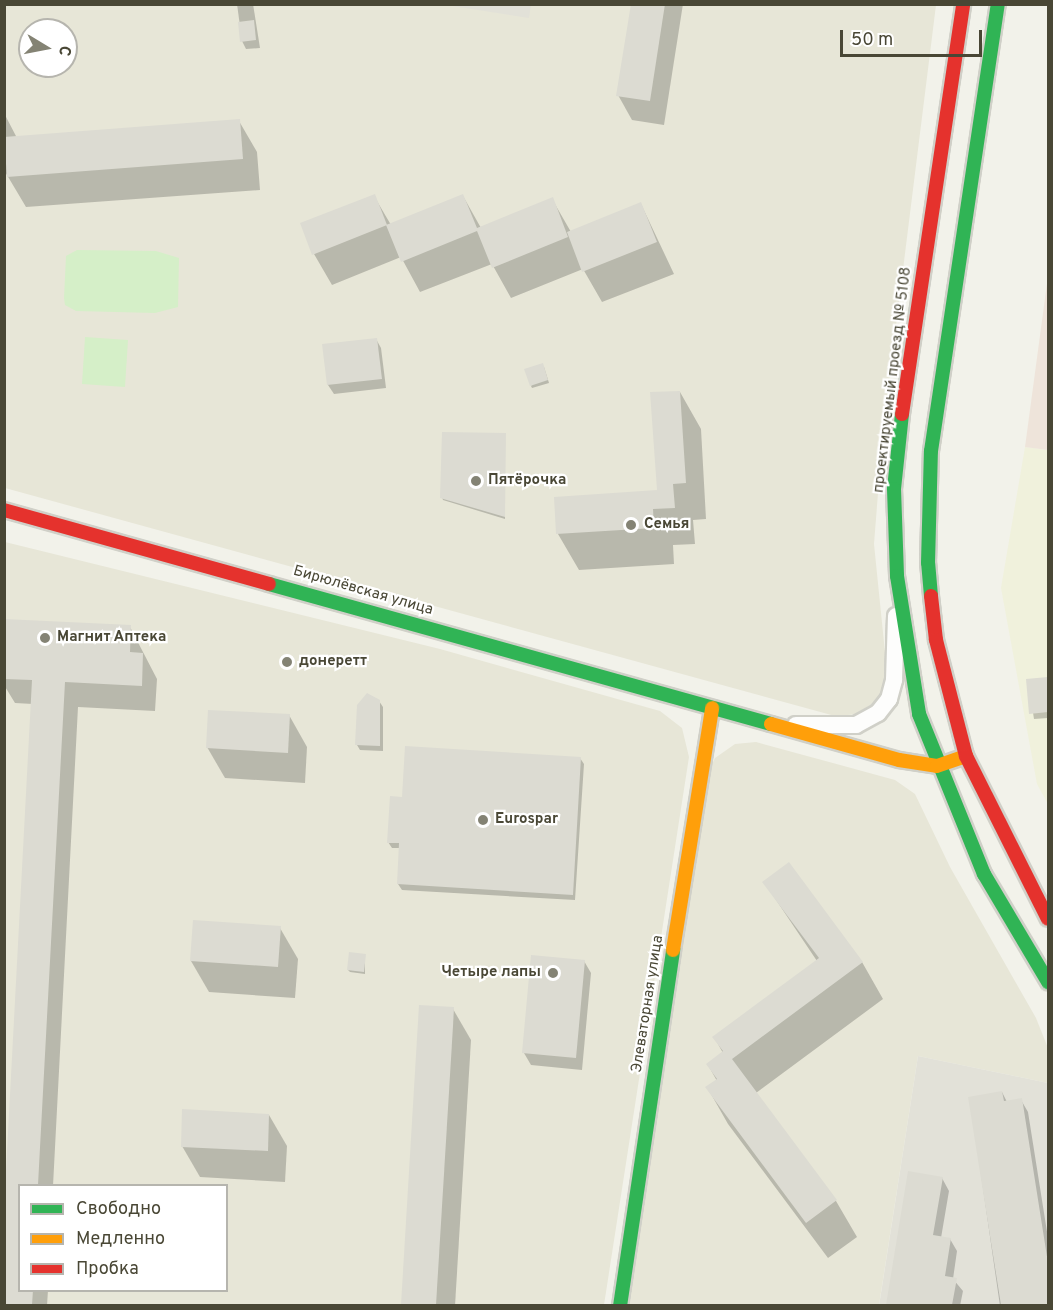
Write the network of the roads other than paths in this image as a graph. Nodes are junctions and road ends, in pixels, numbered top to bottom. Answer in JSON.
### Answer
{"nodes":[{"id":1,"x":963,"y":4,"type":"edge"},
{"id":2,"x":998,"y":4,"type":"edge"},
{"id":3,"x":4,"y":510,"type":"edge"},
{"id":4,"x":897,"y":576,"type":"junction"},
{"id":5,"x":712,"y":708,"type":"junction"},
{"id":6,"x":771,"y":724,"type":"junction"},
{"id":7,"x":966,"y":756,"type":"junction"},
{"id":8,"x":937,"y":766,"type":"junction"},
{"id":9,"x":1048,"y":919,"type":"edge"},
{"id":10,"x":1048,"y":982,"type":"edge"},
{"id":11,"x":620,"y":1305,"type":"edge"}],
"edges":[{"from":1,"to":4,"type":"main road","name":"проектируемый проезд № 5108"},
{"from":2,"to":7,"type":"main road"},
{"from":3,"to":5,"type":"main road","name":"Бирюлёвская улица"},
{"from":4,"to":6,"type":"street"},
{"from":4,"to":8,"type":"main road","name":"проектируемый проезд № 5108"},
{"from":5,"to":6,"type":"main road","name":"Бирюлёвская улица"},
{"from":5,"to":11,"type":"main road","name":"Элеваторная улица"},
{"from":6,"to":8,"type":"main road","name":"Бирюлёвская улица"},
{"from":7,"to":8,"type":"main road"},
{"from":7,"to":9,"type":"main road"},
{"from":8,"to":10,"type":"main road","name":"проектируемый проезд № 5108"}]}
